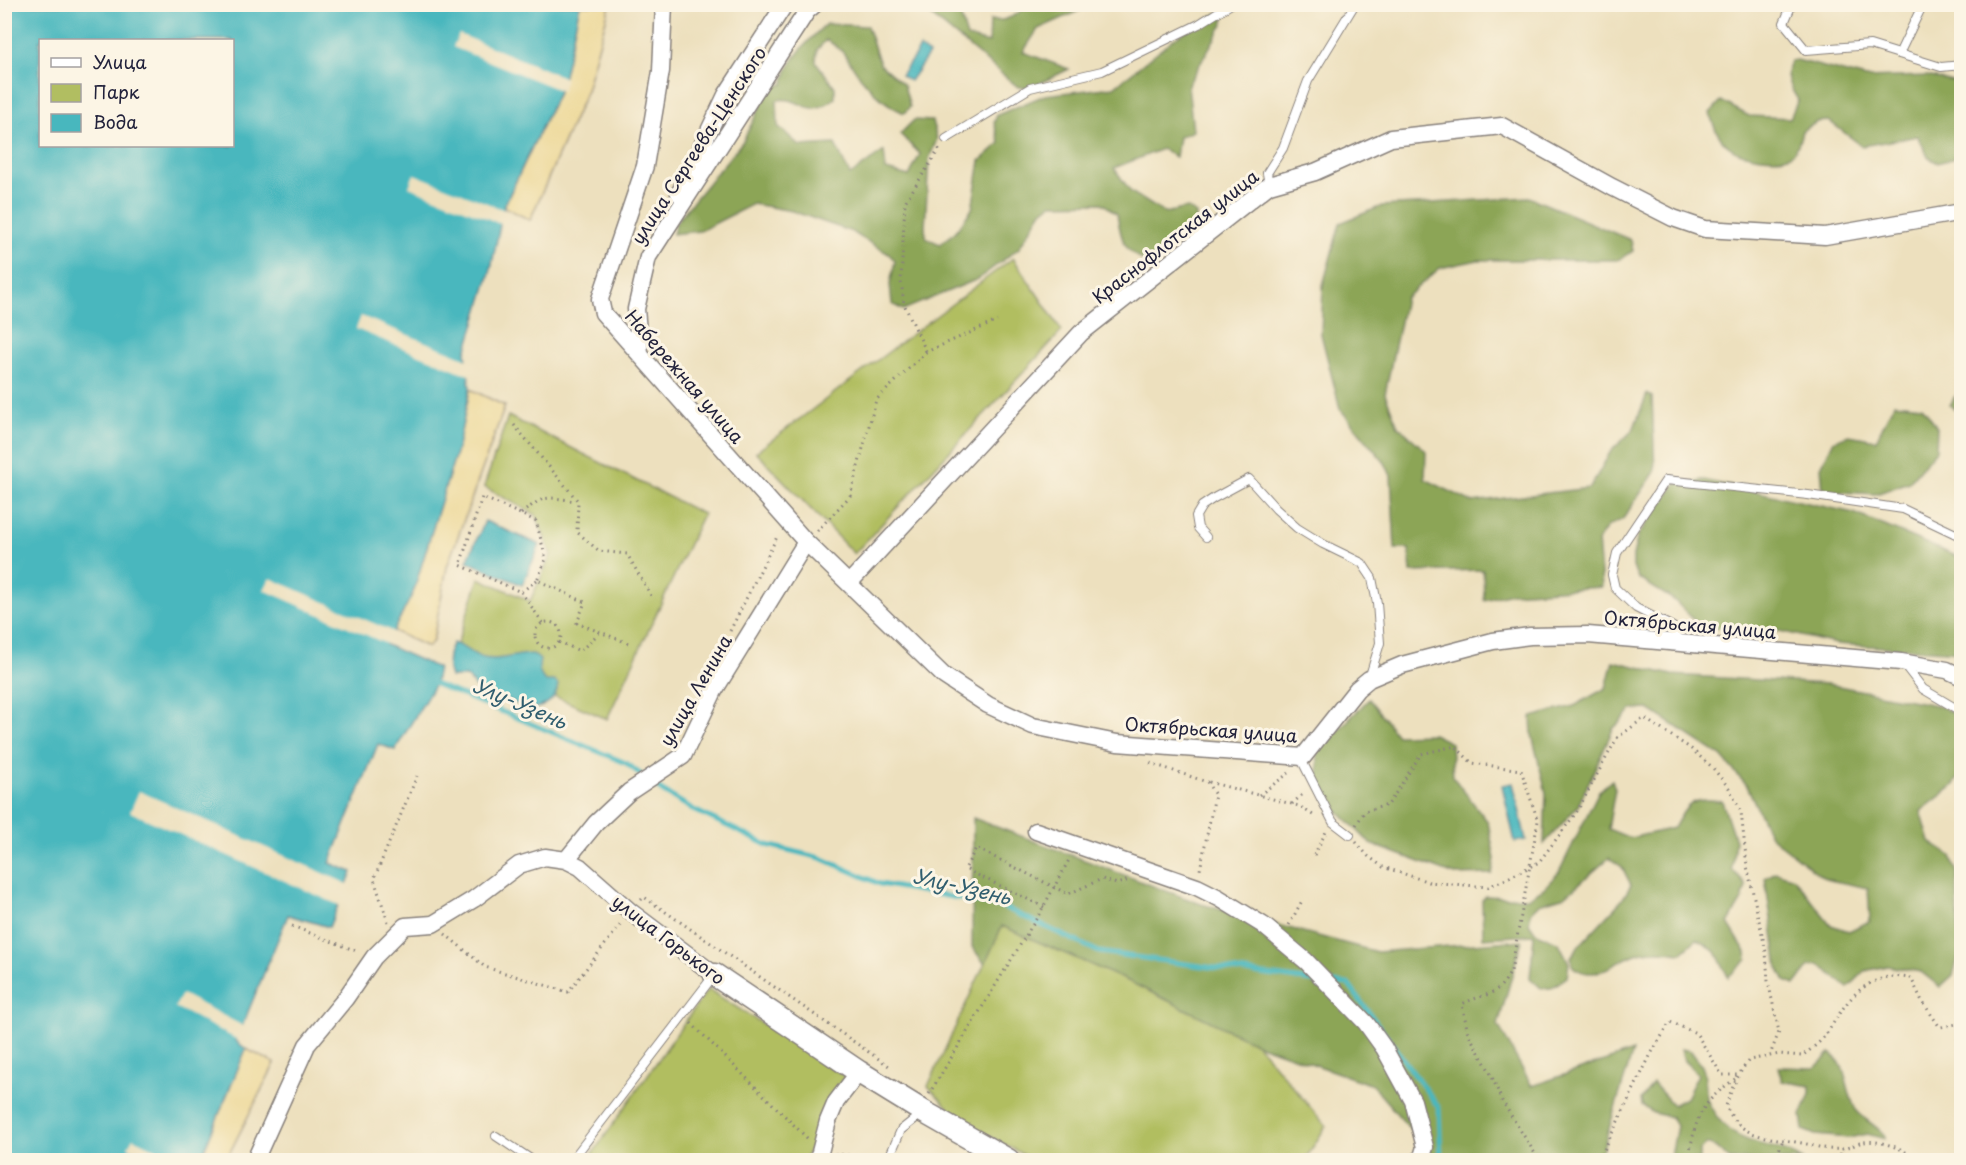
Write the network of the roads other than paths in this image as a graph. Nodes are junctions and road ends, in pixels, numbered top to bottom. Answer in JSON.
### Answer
{"nodes":[{"id":1,"x":664,"y":4,"type":"edge"},
{"id":2,"x":785,"y":4,"type":"edge"},
{"id":3,"x":815,"y":4,"type":"edge"},
{"id":4,"x":1231,"y":4,"type":"edge"},
{"id":5,"x":1355,"y":4,"type":"edge"},
{"id":6,"x":1792,"y":4,"type":"edge"},
{"id":7,"x":1923,"y":4,"type":"edge"},
{"id":8,"x":1899,"y":54,"type":"junction"},
{"id":9,"x":1962,"y":65,"type":"edge"},
{"id":10,"x":946,"y":139,"type":"road end"},
{"id":11,"x":1269,"y":185,"type":"junction"},
{"id":12,"x":1962,"y":212,"type":"edge"},
{"id":13,"x":661,"y":237,"type":"junction"},
{"id":14,"x":640,"y":353,"type":"junction"},
{"id":15,"x":1206,"y":537,"type":"dead end"},
{"id":16,"x":1962,"y":537,"type":"edge"},
{"id":17,"x":806,"y":542,"type":"junction"},
{"id":18,"x":850,"y":582,"type":"junction"},
{"id":19,"x":1680,"y":643,"type":"junction"},
{"id":20,"x":1901,"y":662,"type":"junction"},
{"id":21,"x":1962,"y":678,"type":"edge"},
{"id":22,"x":1369,"y":679,"type":"junction"},
{"id":23,"x":1962,"y":712,"type":"edge"},
{"id":24,"x":1303,"y":760,"type":"junction"},
{"id":25,"x":1036,"y":831,"type":"dead end"},
{"id":26,"x":1350,"y":835,"type":"road end"},
{"id":27,"x":566,"y":860,"type":"junction"},
{"id":28,"x":715,"y":975,"type":"junction"},
{"id":29,"x":859,"y":1072,"type":"junction"},
{"id":30,"x":923,"y":1101,"type":"junction"},
{"id":31,"x":496,"y":1136,"type":"dead end"},
{"id":32,"x":820,"y":1156,"type":"edge"},
{"id":33,"x":888,"y":1160,"type":"edge"},
{"id":34,"x":255,"y":1161,"type":"edge"},
{"id":35,"x":532,"y":1161,"type":"edge"},
{"id":36,"x":572,"y":1161,"type":"edge"},
{"id":37,"x":1008,"y":1161,"type":"edge"},
{"id":38,"x":1421,"y":1161,"type":"edge"}],
"edges":[{"from":1,"to":14,"type":"street","name":"Набережная улица"},
{"from":2,"to":13,"type":"street"},
{"from":3,"to":13,"type":"street","name":"улица Сергеева-Ценского"},
{"from":4,"to":10,"type":"lane"},
{"from":5,"to":11,"type":"lane"},
{"from":6,"to":8,"type":"lane"},
{"from":7,"to":8,"type":"lane"},
{"from":8,"to":9,"type":"lane"},
{"from":11,"to":12,"type":"street","name":"Краснофлотская улица"},
{"from":11,"to":18,"type":"street","name":"Краснофлотская улица"},
{"from":13,"to":14,"type":"street","name":"улица Сергеева-Ценского"},
{"from":14,"to":17,"type":"street","name":"Набережная улица"},
{"from":15,"to":22,"type":"lane"},
{"from":16,"to":19,"type":"lane"},
{"from":17,"to":18,"type":"street","name":"Октябрьская улица"},
{"from":17,"to":27,"type":"street","name":"улица Ленина"},
{"from":18,"to":24,"type":"street","name":"Октябрьская улица"},
{"from":19,"to":20,"type":"street","name":"Октябрьская улица"},
{"from":19,"to":22,"type":"street","name":"Октябрьская улица"},
{"from":20,"to":21,"type":"street","name":"Октябрьская улица"},
{"from":20,"to":23,"type":"lane"},
{"from":22,"to":24,"type":"street","name":"Октябрьская улица"},
{"from":24,"to":26,"type":"lane"},
{"from":25,"to":38,"type":"street"},
{"from":27,"to":28,"type":"street","name":"улица Горького"},
{"from":27,"to":34,"type":"street"},
{"from":28,"to":29,"type":"main road","name":"улица Горького"},
{"from":28,"to":36,"type":"lane"},
{"from":29,"to":30,"type":"main road","name":"улица Горького"},
{"from":29,"to":32,"type":"street"},
{"from":30,"to":33,"type":"lane"},
{"from":30,"to":37,"type":"main road","name":"улица Горького"},
{"from":31,"to":35,"type":"lane"}]}
